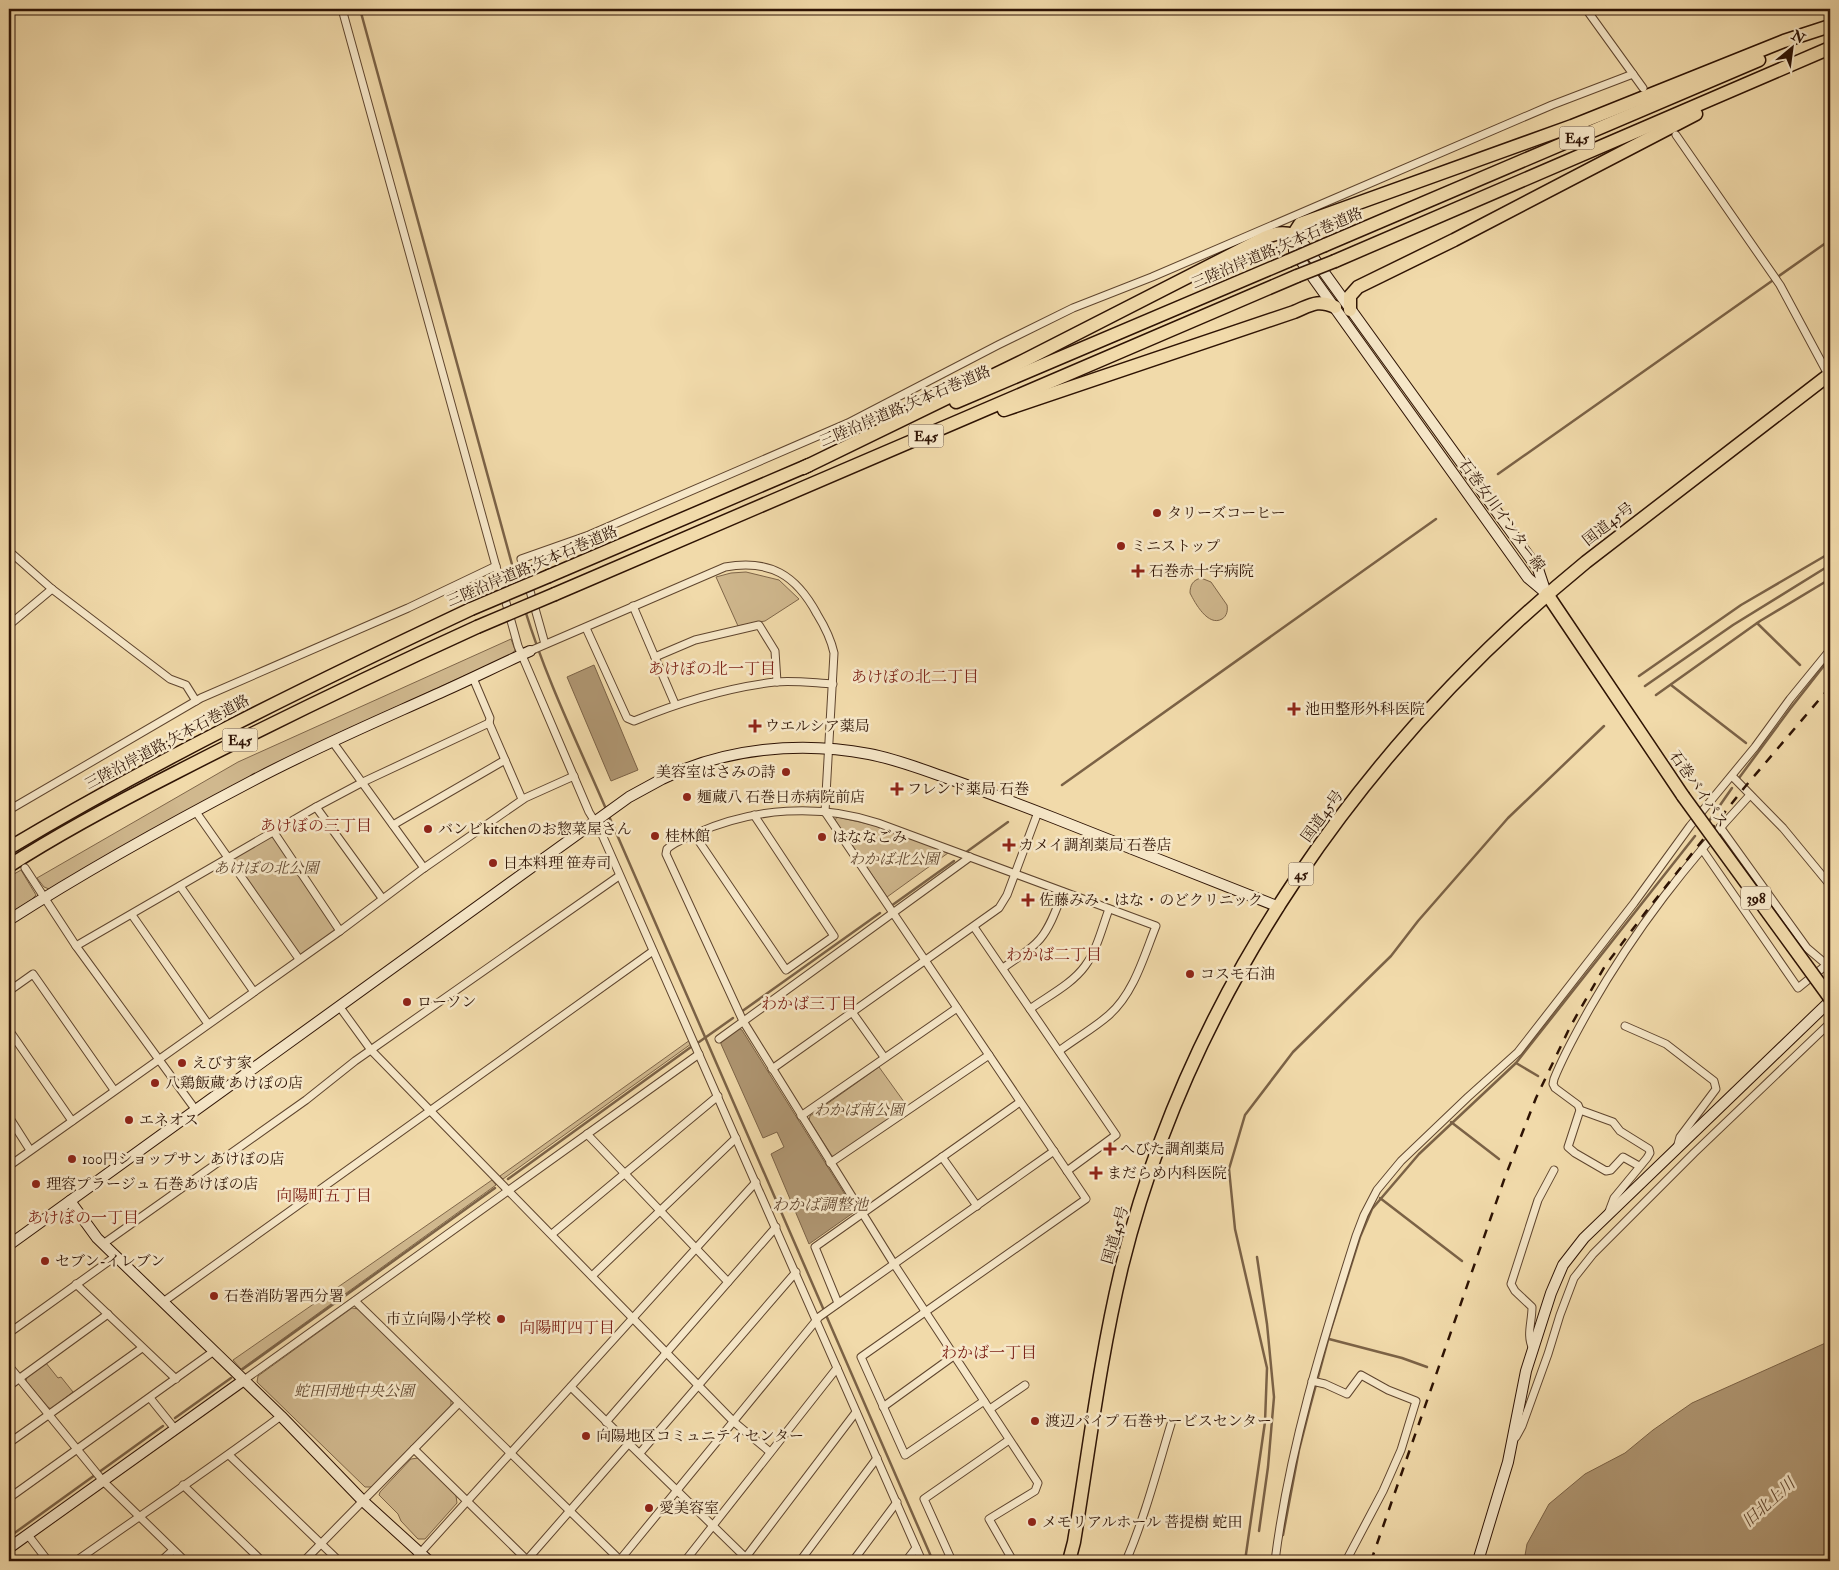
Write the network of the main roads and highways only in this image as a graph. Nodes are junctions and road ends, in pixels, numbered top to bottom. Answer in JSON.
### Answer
{"nodes":[{"id":1,"x":1830,"y":26,"type":"edge"},
{"id":2,"x":1830,"y":30,"type":"edge"},
{"id":3,"x":1830,"y":48,"type":"edge"},
{"id":4,"x":1732,"y":91,"type":"junction"},
{"id":5,"x":1335,"y":307,"type":"road end"},
{"id":6,"x":1350,"y":310,"type":"road end"},
{"id":7,"x":1829,"y":376,"type":"edge"},
{"id":8,"x":923,"y":437,"type":"junction"},
{"id":9,"x":803,"y":468,"type":"junction"},
{"id":10,"x":1547,"y":594,"type":"junction"},
{"id":11,"x":9,"y":848,"type":"edge"},
{"id":12,"x":9,"y":866,"type":"edge"},
{"id":13,"x":1830,"y":1000,"type":"edge"},
{"id":14,"x":1069,"y":1561,"type":"edge"}],
"edges":[{"from":1,"to":9,"type":"highway"},
{"from":2,"to":9,"type":"highway","name":"三陸沿岸道路;矢本石巻道路","number":"E45","bridge":true},
{"from":3,"to":4,"type":"highway","name":"三陸沿岸道路;矢本石巻道路","number":"E45"},
{"from":4,"to":6,"type":"highway"},
{"from":4,"to":8,"type":"highway","name":"三陸沿岸道路;矢本石巻道路","number":"E45","bridge":true},
{"from":5,"to":8,"type":"highway"},
{"from":7,"to":10,"type":"highway","name":"国道45号","number":"45"},
{"from":8,"to":12,"type":"highway","name":"三陸沿岸道路;矢本石巻道路","number":"E45","bridge":true},
{"from":9,"to":11,"type":"highway","name":"三陸沿岸道路;矢本石巻道路","number":"E45","bridge":true},
{"from":10,"to":13,"type":"highway","name":"石巻バイパス","number":"398","bridge":true},
{"from":10,"to":14,"type":"highway","name":"国道45号","number":"45"}]}
